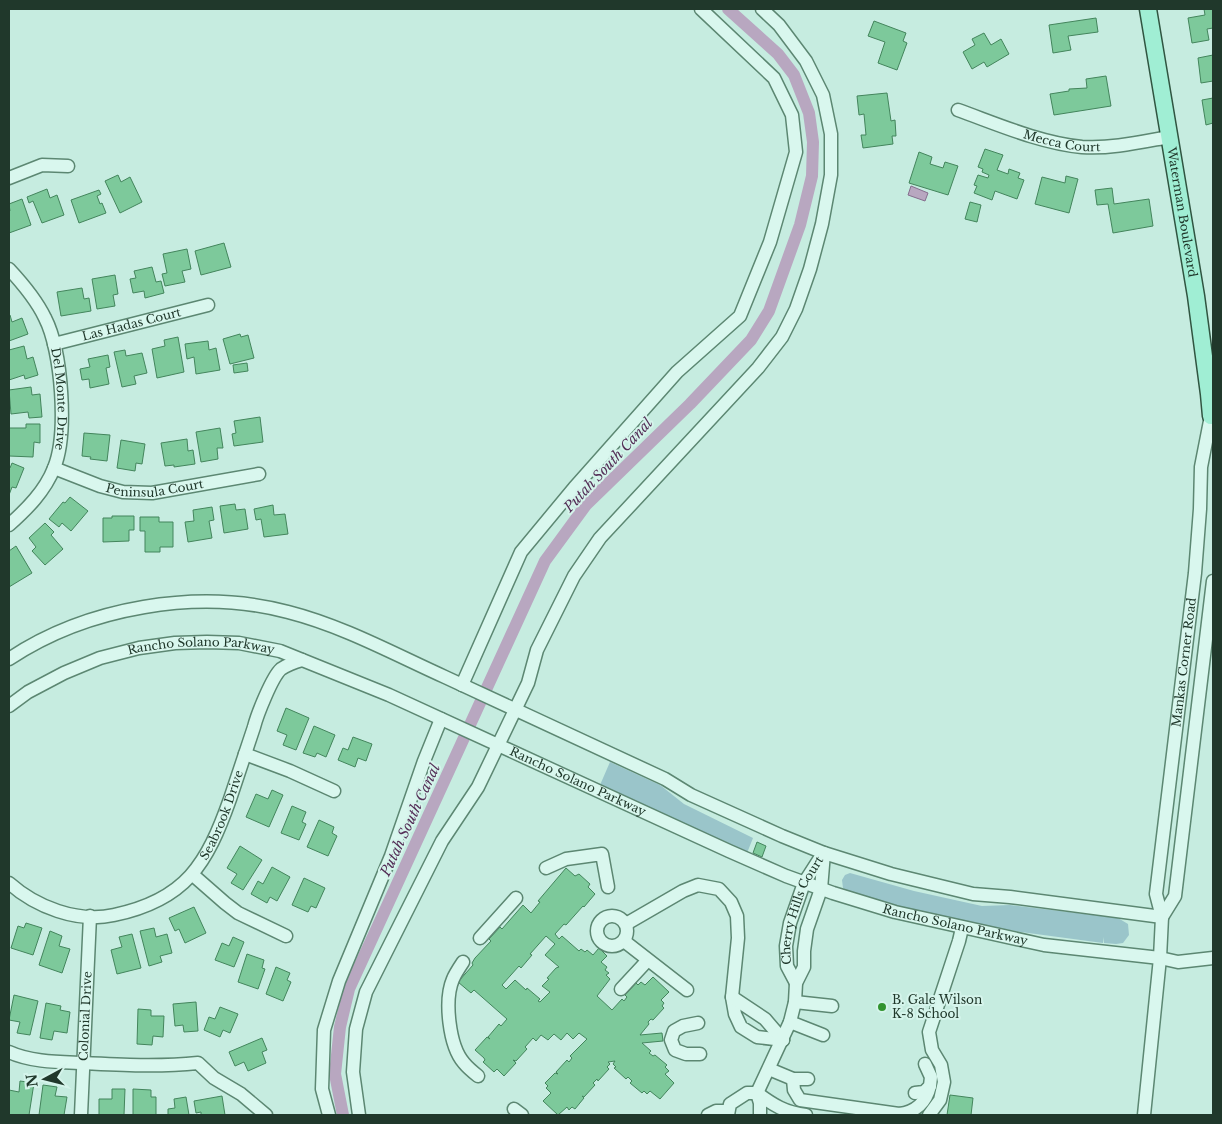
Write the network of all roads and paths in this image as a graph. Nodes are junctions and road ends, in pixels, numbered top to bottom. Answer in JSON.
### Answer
{"nodes":[{"id":1,"x":702,"y":9,"type":"edge"},
{"id":2,"x":762,"y":9,"type":"edge"},
{"id":3,"x":1148,"y":9,"type":"edge"},
{"id":4,"x":958,"y":110,"type":"dead end"},
{"id":5,"x":1169,"y":137,"type":"junction"},
{"id":6,"x":68,"y":166,"type":"dead end"},
{"id":7,"x":9,"y":178,"type":"edge"},
{"id":8,"x":9,"y":269,"type":"edge"},
{"id":9,"x":208,"y":306,"type":"dead end"},
{"id":10,"x":54,"y":344,"type":"junction"},
{"id":11,"x":1212,"y":419,"type":"edge"},
{"id":12,"x":54,"y":468,"type":"junction"},
{"id":13,"x":259,"y":474,"type":"dead end"},
{"id":14,"x":9,"y":525,"type":"edge"},
{"id":15,"x":1213,"y":581,"type":"edge"},
{"id":16,"x":9,"y":659,"type":"edge"},
{"id":17,"x":302,"y":660,"type":"junction"},
{"id":18,"x":464,"y":686,"type":"junction"},
{"id":19,"x":9,"y":706,"type":"edge"},
{"id":20,"x":511,"y":708,"type":"junction"},
{"id":21,"x":447,"y":722,"type":"junction"},
{"id":22,"x":493,"y":743,"type":"junction"},
{"id":23,"x":245,"y":754,"type":"junction"},
{"id":24,"x":334,"y":791,"type":"dead end"},
{"id":25,"x":824,"y":853,"type":"junction"},
{"id":26,"x":546,"y":868,"type":"dead end"},
{"id":27,"x":193,"y":875,"type":"junction"},
{"id":28,"x":9,"y":883,"type":"edge"},
{"id":29,"x":804,"y":883,"type":"junction"},
{"id":30,"x":608,"y":887,"type":"dead end"},
{"id":31,"x":821,"y":889,"type":"junction"},
{"id":32,"x":516,"y":898,"type":"dead end"},
{"id":33,"x":90,"y":916,"type":"junction"},
{"id":34,"x":1162,"y":917,"type":"junction"},
{"id":35,"x":626,"y":924,"type":"junction"},
{"id":36,"x":962,"y":928,"type":"junction"},
{"id":37,"x":286,"y":936,"type":"dead end"},
{"id":38,"x":480,"y":938,"type":"dead end"},
{"id":39,"x":624,"y":941,"type":"junction"},
{"id":40,"x":1160,"y":958,"type":"junction"},
{"id":41,"x":1213,"y":958,"type":"edge"},
{"id":42,"x":647,"y":961,"type":"junction"},
{"id":43,"x":463,"y":962,"type":"dead end"},
{"id":44,"x":796,"y":983,"type":"junction"},
{"id":45,"x":621,"y":989,"type":"dead end"},
{"id":46,"x":687,"y":990,"type":"dead end"},
{"id":47,"x":732,"y":996,"type":"junction"},
{"id":48,"x":795,"y":1002,"type":"junction"},
{"id":49,"x":832,"y":1006,"type":"dead end"},
{"id":50,"x":790,"y":1022,"type":"junction"},
{"id":51,"x":698,"y":1023,"type":"dead end"},
{"id":52,"x":823,"y":1034,"type":"dead end"},
{"id":53,"x":783,"y":1040,"type":"junction"},
{"id":54,"x":9,"y":1052,"type":"edge"},
{"id":55,"x":700,"y":1054,"type":"dead end"},
{"id":56,"x":84,"y":1063,"type":"junction"},
{"id":57,"x":925,"y":1064,"type":"dead end"},
{"id":58,"x":770,"y":1069,"type":"junction"},
{"id":59,"x":478,"y":1076,"type":"dead end"},
{"id":60,"x":794,"y":1079,"type":"junction"},
{"id":61,"x":808,"y":1079,"type":"dead end"},
{"id":62,"x":930,"y":1086,"type":"junction"},
{"id":63,"x":757,"y":1093,"type":"junction"},
{"id":64,"x":915,"y":1093,"type":"dead end"},
{"id":65,"x":728,"y":1113,"type":"edge"},
{"id":66,"x":81,"y":1115,"type":"edge"},
{"id":67,"x":266,"y":1115,"type":"edge"},
{"id":68,"x":329,"y":1115,"type":"edge"},
{"id":69,"x":359,"y":1115,"type":"edge"},
{"id":70,"x":708,"y":1115,"type":"edge"},
{"id":71,"x":760,"y":1115,"type":"edge"},
{"id":72,"x":806,"y":1115,"type":"edge"},
{"id":73,"x":929,"y":1115,"type":"edge"},
{"id":74,"x":1144,"y":1115,"type":"edge"}],
"edges":[{"from":1,"to":18,"type":"street"},
{"from":2,"to":20,"type":"street"},
{"from":3,"to":5,"type":"main road","name":"Waterman Boulevard"},
{"from":4,"to":5,"type":"street","name":"Mecca Court"},
{"from":5,"to":11,"type":"main road","name":"Waterman Boulevard"},
{"from":6,"to":7,"type":"street"},
{"from":8,"to":10,"type":"street","name":"Del Monte Drive"},
{"from":9,"to":10,"type":"street","name":"Las Hadas Court"},
{"from":10,"to":12,"type":"street","name":"Del Monte Drive"},
{"from":11,"to":34,"type":"street","name":"Mankas Corner Road"},
{"from":12,"to":13,"type":"street","name":"Peninsula Court"},
{"from":12,"to":14,"type":"street","name":"Del Monte Drive"},
{"from":15,"to":34,"type":"street","name":"Mankas Corner Road"},
{"from":16,"to":18,"type":"street"},
{"from":17,"to":19,"type":"street","name":"Rancho Solano Parkway"},
{"from":17,"to":21,"type":"street","name":"Rancho Solano Parkway"},
{"from":17,"to":23,"type":"street","name":"Seabrook Drive"},
{"from":18,"to":20,"type":"street"},
{"from":20,"to":22,"type":"street"},
{"from":20,"to":25,"type":"street"},
{"from":21,"to":22,"type":"street","name":"Rancho Solano Parkway"},
{"from":21,"to":68,"type":"street"},
{"from":22,"to":29,"type":"street","name":"Rancho Solano Parkway"},
{"from":22,"to":69,"type":"street"},
{"from":23,"to":24,"type":"street"},
{"from":23,"to":27,"type":"street","name":"Seabrook Drive"},
{"from":25,"to":29,"type":"street","name":"Cherry Hills Court"},
{"from":25,"to":31,"type":"street","name":"Cherry Hills Court"},
{"from":25,"to":34,"type":"street"},
{"from":26,"to":30,"type":"street"},
{"from":27,"to":33,"type":"street","name":"Seabrook Drive"},
{"from":27,"to":37,"type":"street"},
{"from":28,"to":33,"type":"street","name":"Seabrook Drive"},
{"from":29,"to":31,"type":"street","name":"Rancho Solano Parkway"},
{"from":29,"to":44,"type":"street","name":"Cherry Hills Court"},
{"from":31,"to":36,"type":"street","name":"Rancho Solano Parkway"},
{"from":31,"to":44,"type":"street","name":"Cherry Hills Court"},
{"from":32,"to":38,"type":"street"},
{"from":33,"to":56,"type":"street","name":"Colonial Drive"},
{"from":34,"to":40,"type":"street","name":"Mankas Corner Road"},
{"from":35,"to":39,"type":"street"},
{"from":35,"to":39,"type":"street"},
{"from":35,"to":47,"type":"street"},
{"from":36,"to":40,"type":"street","name":"Rancho Solano Parkway"},
{"from":36,"to":73,"type":"street"},
{"from":39,"to":42,"type":"street"},
{"from":40,"to":41,"type":"street","name":"Rancho Solano Parkway"},
{"from":40,"to":74,"type":"street","name":"Mankas Corner Road"},
{"from":42,"to":45,"type":"street"},
{"from":42,"to":46,"type":"street"},
{"from":43,"to":59,"type":"street"},
{"from":44,"to":48,"type":"street","name":"Cherry Hills Court"},
{"from":47,"to":53,"type":"street"},
{"from":47,"to":53,"type":"street"},
{"from":48,"to":49,"type":"street"},
{"from":48,"to":50,"type":"street","name":"Cherry Hills Court"},
{"from":50,"to":52,"type":"street"},
{"from":50,"to":53,"type":"street","name":"Cherry Hills Court"},
{"from":51,"to":55,"type":"street"},
{"from":53,"to":58,"type":"street","name":"Cherry Hills Court"},
{"from":54,"to":56,"type":"street"},
{"from":56,"to":66,"type":"street","name":"Colonial Drive"},
{"from":56,"to":67,"type":"street"},
{"from":57,"to":62,"type":"street"},
{"from":58,"to":60,"type":"street"},
{"from":58,"to":63,"type":"street","name":"Cherry Hills Court"},
{"from":60,"to":61,"type":"street"},
{"from":60,"to":62,"type":"street"},
{"from":62,"to":64,"type":"street"},
{"from":63,"to":65,"type":"street"},
{"from":63,"to":71,"type":"street"},
{"from":63,"to":72,"type":"street"},
{"from":65,"to":70,"type":"street"}]}
